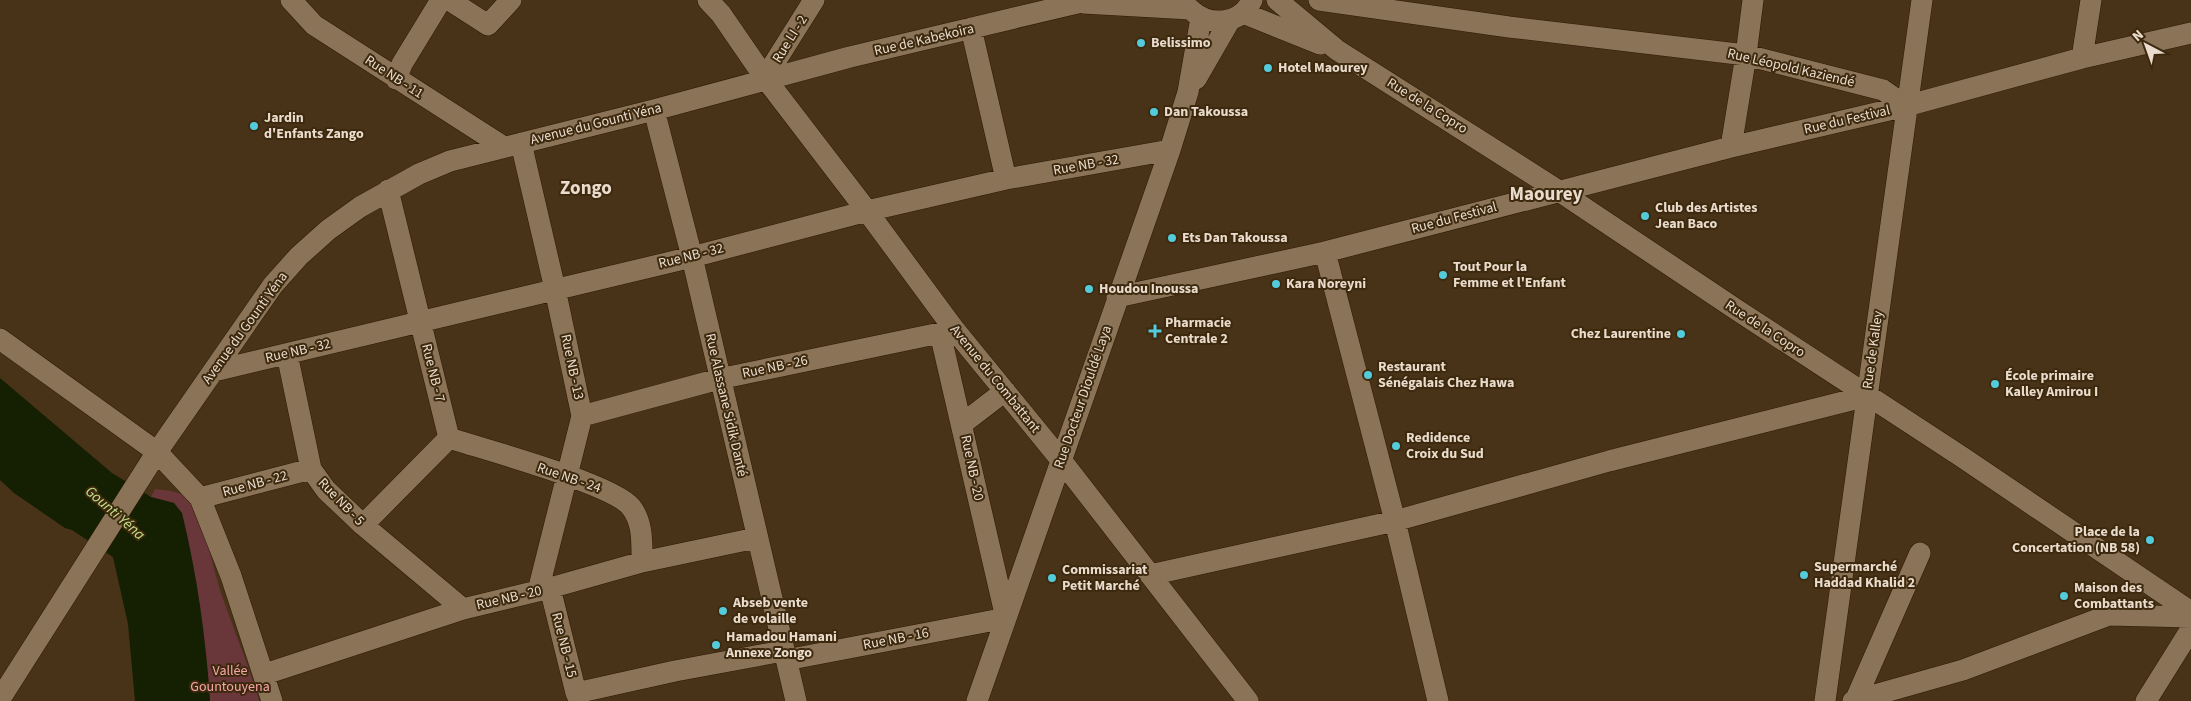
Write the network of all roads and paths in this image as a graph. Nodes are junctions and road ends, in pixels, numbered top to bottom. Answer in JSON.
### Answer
{"nodes":[{"id":1,"x":291,"y":0,"type":"edge"},
{"id":2,"x":442,"y":0,"type":"edge"},
{"id":3,"x":449,"y":0,"type":"edge"},
{"id":4,"x":511,"y":0,"type":"edge"},
{"id":5,"x":708,"y":0,"type":"edge"},
{"id":6,"x":814,"y":0,"type":"edge"},
{"id":7,"x":1277,"y":0,"type":"edge"},
{"id":8,"x":1319,"y":0,"type":"edge"},
{"id":9,"x":1753,"y":0,"type":"edge"},
{"id":10,"x":1922,"y":0,"type":"edge"},
{"id":11,"x":2091,"y":0,"type":"edge"},
{"id":12,"x":1086,"y":2,"type":"edge"},
{"id":13,"x":1192,"y":9,"type":"edge"},
{"id":14,"x":1242,"y":11,"type":"edge"},
{"id":15,"x":971,"y":28,"type":"junction"},
{"id":16,"x":2191,"y":34,"type":"edge"},
{"id":17,"x":1337,"y":50,"type":"junction"},
{"id":18,"x":1746,"y":55,"type":"junction"},
{"id":19,"x":2082,"y":58,"type":"junction"},
{"id":20,"x":765,"y":78,"type":"junction"},
{"id":21,"x":396,"y":79,"type":"junction"},
{"id":22,"x":1188,"y":92,"type":"junction"},
{"id":23,"x":1906,"y":106,"type":"junction"},
{"id":24,"x":654,"y":110,"type":"junction"},
{"id":25,"x":512,"y":145,"type":"junction"},
{"id":26,"x":1731,"y":147,"type":"junction"},
{"id":27,"x":1170,"y":150,"type":"junction"},
{"id":28,"x":1006,"y":179,"type":"junction"},
{"id":29,"x":388,"y":190,"type":"junction"},
{"id":30,"x":1559,"y":191,"type":"junction"},
{"id":31,"x":867,"y":211,"type":"junction"},
{"id":32,"x":1325,"y":252,"type":"junction"},
{"id":33,"x":692,"y":257,"type":"junction"},
{"id":34,"x":555,"y":289,"type":"junction"},
{"id":35,"x":1117,"y":298,"type":"junction"},
{"id":36,"x":421,"y":323,"type":"junction"},
{"id":37,"x":947,"y":331,"type":"junction"},
{"id":38,"x":0,"y":339,"type":"edge"},
{"id":39,"x":287,"y":354,"type":"junction"},
{"id":40,"x":214,"y":371,"type":"junction"},
{"id":41,"x":719,"y":379,"type":"junction"},
{"id":42,"x":1005,"y":391,"type":"junction"},
{"id":43,"x":1867,"y":396,"type":"junction"},
{"id":44,"x":582,"y":416,"type":"junction"},
{"id":45,"x":962,"y":424,"type":"junction"},
{"id":46,"x":449,"y":438,"type":"junction"},
{"id":47,"x":156,"y":452,"type":"junction"},
{"id":48,"x":1061,"y":460,"type":"junction"},
{"id":49,"x":311,"y":469,"type":"junction"},
{"id":50,"x":566,"y":476,"type":"junction"},
{"id":51,"x":200,"y":498,"type":"junction"},
{"id":52,"x":1395,"y":520,"type":"junction"},
{"id":53,"x":363,"y":525,"type":"junction"},
{"id":54,"x":756,"y":538,"type":"junction"},
{"id":55,"x":1920,"y":554,"type":"dead end"},
{"id":56,"x":642,"y":562,"type":"junction"},
{"id":57,"x":1150,"y":575,"type":"junction"},
{"id":58,"x":544,"y":590,"type":"junction"},
{"id":59,"x":464,"y":609,"type":"junction"},
{"id":60,"x":2191,"y":612,"type":"edge"},
{"id":61,"x":2191,"y":617,"type":"edge"},
{"id":62,"x":1006,"y":618,"type":"junction"},
{"id":63,"x":2191,"y":629,"type":"edge"},
{"id":64,"x":785,"y":656,"type":"junction"},
{"id":65,"x":265,"y":674,"type":"junction"},
{"id":66,"x":578,"y":697,"type":"edge"},
{"id":67,"x":0,"y":699,"type":"edge"},
{"id":68,"x":272,"y":701,"type":"edge"},
{"id":69,"x":796,"y":701,"type":"edge"},
{"id":70,"x":977,"y":701,"type":"edge"},
{"id":71,"x":1248,"y":701,"type":"edge"},
{"id":72,"x":1438,"y":701,"type":"edge"},
{"id":73,"x":1825,"y":701,"type":"edge"},
{"id":74,"x":1854,"y":701,"type":"edge"},
{"id":75,"x":2146,"y":701,"type":"edge"}],
"edges":[{"from":1,"to":21,"type":"street","name":"Rue NB - 11"},
{"from":2,"to":21,"type":"street"},
{"from":3,"to":4,"type":"street"},
{"from":5,"to":20,"type":"street","name":"Avenue du Combattant"},
{"from":6,"to":20,"type":"street","name":"Rue LI - 2"},
{"from":7,"to":17,"type":"street","name":"Rue de la Copro"},
{"from":8,"to":18,"type":"street","name":"Rue Léopold Kaziendé"},
{"from":9,"to":18,"type":"street"},
{"from":10,"to":23,"type":"street","name":"Rue de Kalley"},
{"from":11,"to":19,"type":"street"},
{"from":12,"to":13,"type":"street","name":"Rue de Kabekoira"},
{"from":12,"to":15,"type":"street","name":"Rue de Kabekoira"},
{"from":13,"to":14,"type":"street","name":"Rue de Kabekoira"},
{"from":13,"to":22,"type":"street","name":"Rue Docteur Diouldé Laya"},
{"from":14,"to":17,"type":"street","name":"Rue de la Copro"},
{"from":14,"to":22,"type":"street","name":"Rue Docteur Diouldé Laya"},
{"from":15,"to":20,"type":"street","name":"Rue de Kabekoira"},
{"from":15,"to":28,"type":"street"},
{"from":16,"to":19,"type":"street"},
{"from":17,"to":30,"type":"street","name":"Rue de la Copro"},
{"from":18,"to":23,"type":"street","name":"Rue Léopold Kaziendé"},
{"from":18,"to":26,"type":"street"},
{"from":19,"to":23,"type":"street"},
{"from":20,"to":24,"type":"street","name":"Avenue du Gounti Yéna"},
{"from":20,"to":31,"type":"street","name":"Avenue du Combattant"},
{"from":21,"to":25,"type":"street","name":"Rue NB - 11"},
{"from":22,"to":27,"type":"street","name":"Rue Docteur Diouldé Laya"},
{"from":23,"to":26,"type":"street","name":"Rue du Festival"},
{"from":23,"to":43,"type":"street","name":"Rue de Kalley"},
{"from":24,"to":25,"type":"street","name":"Avenue du Gounti Yéna"},
{"from":24,"to":33,"type":"street","name":"Rue Alassane Sidik Danté"},
{"from":25,"to":29,"type":"street","name":"Avenue du Gounti Yéna"},
{"from":25,"to":34,"type":"street","name":"Rue NB - 13"},
{"from":26,"to":30,"type":"street","name":"Rue du Festival"},
{"from":27,"to":28,"type":"street","name":"Rue NB - 32"},
{"from":27,"to":35,"type":"street","name":"Rue Docteur Diouldé Laya"},
{"from":28,"to":31,"type":"street","name":"Rue NB - 32"},
{"from":29,"to":36,"type":"street","name":"Rue NB - 7"},
{"from":29,"to":40,"type":"street","name":"Avenue du Gounti Yéna"},
{"from":30,"to":32,"type":"street","name":"Rue du Festival"},
{"from":30,"to":43,"type":"street","name":"Rue de la Copro"},
{"from":31,"to":33,"type":"street","name":"Rue NB - 32"},
{"from":31,"to":37,"type":"street","name":"Avenue du Combattant"},
{"from":32,"to":35,"type":"street","name":"Rue du Festival"},
{"from":32,"to":52,"type":"street"},
{"from":33,"to":34,"type":"street","name":"Rue NB - 32"},
{"from":33,"to":41,"type":"street","name":"Rue Alassane Sidik Danté"},
{"from":34,"to":36,"type":"street","name":"Rue NB - 32"},
{"from":34,"to":44,"type":"street","name":"Rue NB - 13"},
{"from":35,"to":48,"type":"street","name":"Rue Docteur Diouldé Laya"},
{"from":36,"to":39,"type":"street","name":"Rue NB - 32"},
{"from":36,"to":46,"type":"street","name":"Rue NB - 7"},
{"from":37,"to":41,"type":"street","name":"Rue NB - 26"},
{"from":37,"to":42,"type":"street","name":"Avenue du Combattant"},
{"from":37,"to":45,"type":"street","name":"Rue NB - 20"},
{"from":38,"to":47,"type":"street"},
{"from":39,"to":40,"type":"street","name":"Rue NB - 32"},
{"from":39,"to":49,"type":"street","name":"Rue NB - 5"},
{"from":40,"to":47,"type":"street","name":"Avenue du Gounti Yéna"},
{"from":41,"to":44,"type":"street","name":"Rue NB - 26"},
{"from":41,"to":54,"type":"street","name":"Rue Alassane Sidik Danté"},
{"from":42,"to":45,"type":"street"},
{"from":42,"to":48,"type":"street","name":"Avenue du Combattant"},
{"from":43,"to":52,"type":"street"},
{"from":43,"to":60,"type":"street","name":"Rue de la Copro"},
{"from":43,"to":73,"type":"street","name":"Rue de Kalley"},
{"from":44,"to":50,"type":"street","name":"Rue NB - 13"},
{"from":45,"to":62,"type":"street","name":"Rue NB - 20"},
{"from":46,"to":50,"type":"street","name":"Rue NB - 24"},
{"from":46,"to":53,"type":"street"},
{"from":47,"to":51,"type":"street"},
{"from":47,"to":67,"type":"street","name":"Avenue du Gounti Yéna"},
{"from":48,"to":57,"type":"street","name":"Avenue du Combattant"},
{"from":48,"to":62,"type":"street","name":"Rue Docteur Diouldé Laya"},
{"from":49,"to":51,"type":"street","name":"Rue NB - 22"},
{"from":49,"to":53,"type":"street","name":"Rue NB - 5"},
{"from":50,"to":56,"type":"street","name":"Rue NB - 24"},
{"from":50,"to":58,"type":"street","name":"Rue NB - 13"},
{"from":51,"to":65,"type":"street"},
{"from":52,"to":57,"type":"street"},
{"from":52,"to":72,"type":"street"},
{"from":53,"to":59,"type":"street","name":"Rue NB - 5"},
{"from":54,"to":56,"type":"street","name":"Rue NB - 20"},
{"from":54,"to":64,"type":"street","name":"Rue Alassane Sidik Danté"},
{"from":55,"to":74,"type":"street"},
{"from":56,"to":58,"type":"street","name":"Rue NB - 20"},
{"from":57,"to":71,"type":"street","name":"Avenue du Combattant"},
{"from":58,"to":59,"type":"street","name":"Rue NB - 20"},
{"from":58,"to":66,"type":"street","name":"Rue NB - 15"},
{"from":59,"to":65,"type":"street","name":"Rue NB - 20"},
{"from":61,"to":74,"type":"street"},
{"from":62,"to":64,"type":"street","name":"Rue NB - 16"},
{"from":62,"to":70,"type":"street","name":"Rue Docteur Diouldé Laya"},
{"from":63,"to":75,"type":"street"},
{"from":64,"to":66,"type":"street","name":"Rue NB - 16"},
{"from":64,"to":69,"type":"street","name":"Rue Alassane Sidik Danté"},
{"from":65,"to":68,"type":"street"}]}
